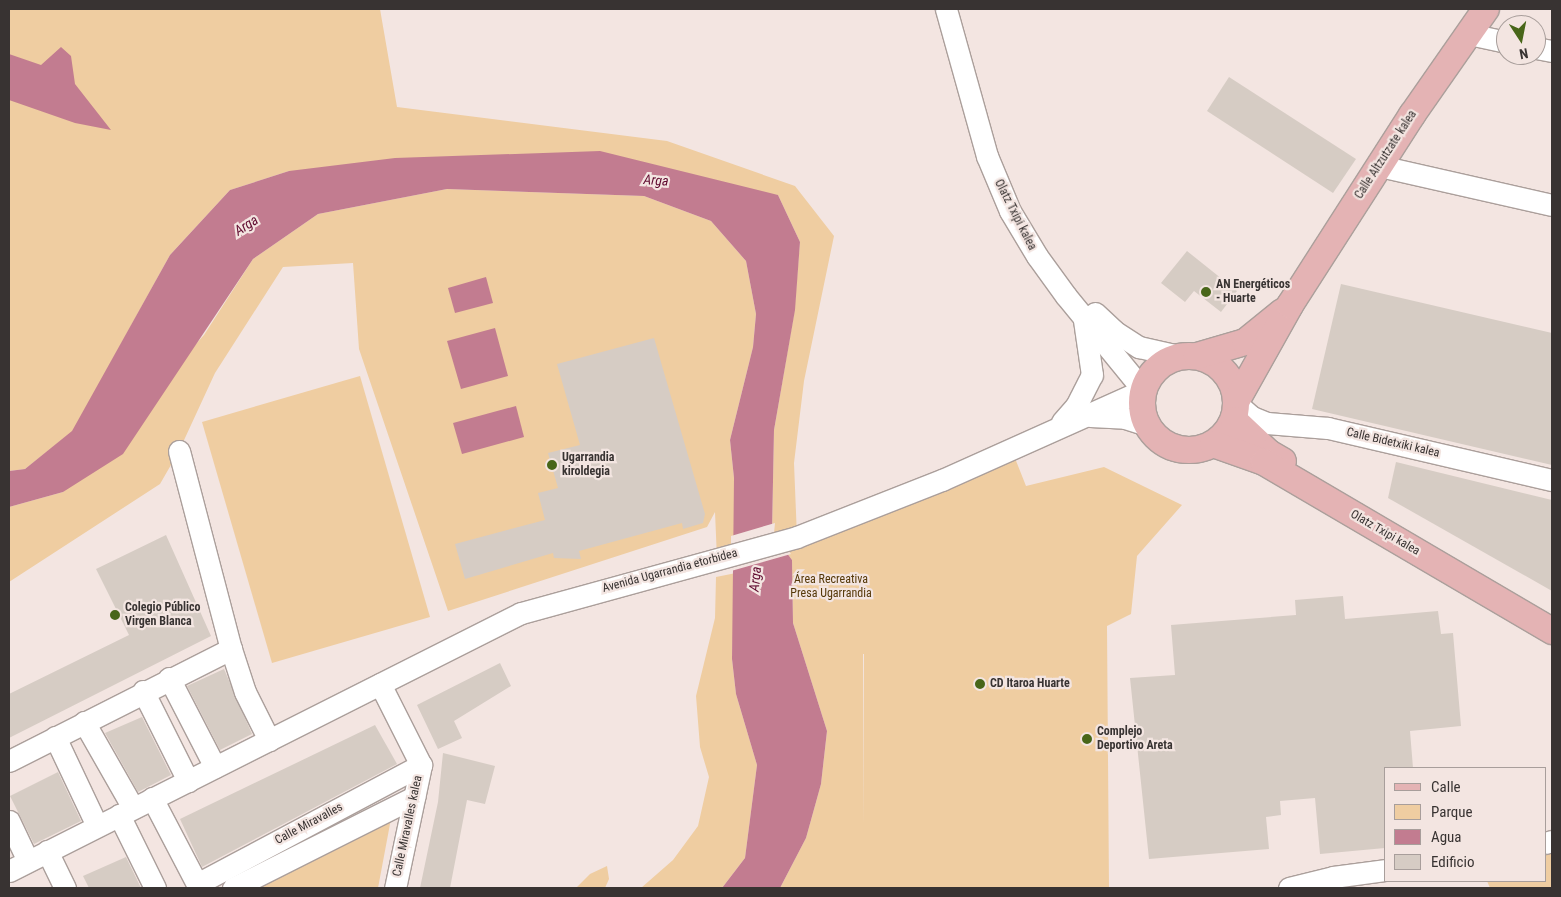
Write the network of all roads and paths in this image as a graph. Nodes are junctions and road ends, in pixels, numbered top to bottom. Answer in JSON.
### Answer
{"nodes":[{"id":1,"x":946,"y":9,"type":"edge"},
{"id":2,"x":960,"y":9,"type":"edge"},
{"id":3,"x":1486,"y":9,"type":"edge"},
{"id":4,"x":1469,"y":34,"type":"junction"},
{"id":5,"x":1496,"y":40,"type":"edge"},
{"id":6,"x":1380,"y":166,"type":"junction"},
{"id":7,"x":1552,"y":205,"type":"edge"},
{"id":8,"x":1290,"y":304,"type":"junction"},
{"id":9,"x":1083,"y":317,"type":"junction"},
{"id":10,"x":1188,"y":356,"type":"junction"},
{"id":11,"x":1143,"y":390,"type":"junction"},
{"id":12,"x":1236,"y":408,"type":"junction"},
{"id":13,"x":1068,"y":421,"type":"junction"},
{"id":14,"x":1148,"y":425,"type":"junction"},
{"id":15,"x":1213,"y":444,"type":"junction"},
{"id":16,"x":179,"y":451,"type":"dead end"},
{"id":17,"x":1552,"y":480,"type":"edge"},
{"id":18,"x":1552,"y":616,"type":"edge"},
{"id":19,"x":1552,"y":631,"type":"edge"},
{"id":20,"x":231,"y":649,"type":"junction"},
{"id":21,"x":168,"y":678,"type":"junction"},
{"id":22,"x":380,"y":684,"type":"junction"},
{"id":23,"x":143,"y":691,"type":"junction"},
{"id":24,"x":84,"y":722,"type":"junction"},
{"id":25,"x":55,"y":737,"type":"junction"},
{"id":26,"x":269,"y":740,"type":"junction"},
{"id":27,"x":9,"y":761,"type":"edge"},
{"id":28,"x":421,"y":765,"type":"junction"},
{"id":29,"x":214,"y":767,"type":"junction"},
{"id":30,"x":188,"y":781,"type":"junction"},
{"id":31,"x":414,"y":797,"type":"junction"},
{"id":32,"x":152,"y":798,"type":"junction"},
{"id":33,"x":126,"y":812,"type":"junction"},
{"id":34,"x":9,"y":821,"type":"edge"},
{"id":35,"x":97,"y":826,"type":"junction"},
{"id":36,"x":38,"y":856,"type":"junction"},
{"id":37,"x":9,"y":870,"type":"edge"},
{"id":38,"x":1384,"y":870,"type":"edge"},
{"id":39,"x":192,"y":886,"type":"edge"},
{"id":40,"x":65,"y":888,"type":"edge"},
{"id":41,"x":156,"y":888,"type":"edge"},
{"id":42,"x":233,"y":888,"type":"edge"},
{"id":43,"x":395,"y":888,"type":"edge"},
{"id":44,"x":1289,"y":888,"type":"edge"}],
"edges":[{"from":1,"to":9,"type":"street","name":"Olatz Txipi kalea"},
{"from":2,"to":10,"type":"street","name":"Olatz Txipi kalea"},
{"from":3,"to":4,"type":"main road","name":"Calle Altzutzate kalea"},
{"from":4,"to":5,"type":"street"},
{"from":4,"to":6,"type":"main road","name":"Calle Altzutzate kalea"},
{"from":6,"to":7,"type":"street"},
{"from":6,"to":8,"type":"main road","name":"Calle Altzutzate kalea"},
{"from":8,"to":10,"type":"main road"},
{"from":8,"to":12,"type":"main road"},
{"from":9,"to":11,"type":"street","name":"Olatz Txipi kalea"},
{"from":9,"to":13,"type":"street"},
{"from":10,"to":11,"type":"main road"},
{"from":10,"to":12,"type":"main road"},
{"from":11,"to":13,"type":"street","name":"Avenida Ugarrandia etorbidea"},
{"from":11,"to":14,"type":"main road"},
{"from":12,"to":15,"type":"main road"},
{"from":12,"to":17,"type":"street","name":"Calle Bidetxiki kalea"},
{"from":12,"to":18,"type":"main road","name":"Olatz Txipi kalea"},
{"from":13,"to":14,"type":"street","name":"Avenida Ugarrandia etorbidea"},
{"from":13,"to":22,"type":"street","name":"Avenida Ugarrandia etorbidea"},
{"from":14,"to":15,"type":"main road"},
{"from":15,"to":19,"type":"main road","name":"Olatz Txipi kalea"},
{"from":16,"to":20,"type":"street"},
{"from":20,"to":21,"type":"street"},
{"from":20,"to":26,"type":"street"},
{"from":21,"to":23,"type":"street"},
{"from":21,"to":29,"type":"street"},
{"from":22,"to":26,"type":"street","name":"Avenida Ugarrandia etorbidea"},
{"from":22,"to":28,"type":"street","name":"Calle Miravalles kalea"},
{"from":23,"to":24,"type":"street"},
{"from":23,"to":30,"type":"street"},
{"from":24,"to":25,"type":"street"},
{"from":24,"to":33,"type":"street"},
{"from":25,"to":27,"type":"street"},
{"from":25,"to":35,"type":"street"},
{"from":26,"to":29,"type":"street","name":"Avenida Ugarrandia etorbidea"},
{"from":28,"to":31,"type":"street","name":"Calle Miravalles kalea"},
{"from":28,"to":39,"type":"street","name":"Calle Miravalles"},
{"from":29,"to":30,"type":"street","name":"Avenida Ugarrandia etorbidea"},
{"from":30,"to":32,"type":"street","name":"Avenida Ugarrandia etorbidea"},
{"from":31,"to":42,"type":"street","name":"Calle Miravalles"},
{"from":31,"to":43,"type":"street","name":"Calle Miravalles kalea"},
{"from":32,"to":33,"type":"street","name":"Avenida Ugarrandia etorbidea"},
{"from":32,"to":39,"type":"street","name":"Calle Miravalles"},
{"from":33,"to":35,"type":"street","name":"Avenida Ugarrandia etorbidea"},
{"from":33,"to":41,"type":"street"},
{"from":34,"to":36,"type":"street"},
{"from":35,"to":36,"type":"street","name":"Avenida Ugarrandia etorbidea"},
{"from":36,"to":37,"type":"street","name":"Avenida Ugarrandia etorbidea"},
{"from":36,"to":40,"type":"street"},
{"from":38,"to":44,"type":"street"}]}
